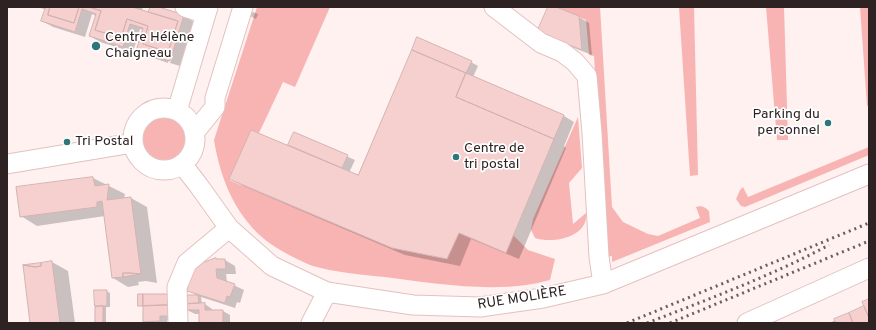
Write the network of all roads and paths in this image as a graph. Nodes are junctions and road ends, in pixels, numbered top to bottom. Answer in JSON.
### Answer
{"nodes":[{"id":1,"x":185,"y":7,"type":"edge"},
{"id":2,"x":243,"y":7,"type":"edge"},
{"id":3,"x":494,"y":7,"type":"edge"},
{"id":4,"x":207,"y":10,"type":"edge"},
{"id":5,"x":177,"y":111,"type":"junction"},
{"id":6,"x":194,"y":133,"type":"junction"},
{"id":7,"x":133,"y":143,"type":"junction"},
{"id":8,"x":7,"y":164,"type":"edge"},
{"id":9,"x":182,"y":164,"type":"junction"},
{"id":10,"x":869,"y":174,"type":"edge"},
{"id":11,"x":229,"y":228,"type":"junction"},
{"id":12,"x":869,"y":268,"type":"edge"},
{"id":13,"x":603,"y":284,"type":"junction"},
{"id":14,"x":327,"y":292,"type":"junction"},
{"id":15,"x":178,"y":323,"type":"edge"},
{"id":16,"x":311,"y":323,"type":"edge"},
{"id":17,"x":747,"y":323,"type":"edge"}],
"edges":[{"from":1,"to":4,"type":"street"},
{"from":2,"to":6,"type":"street"},
{"from":3,"to":13,"type":"street"},
{"from":4,"to":5,"type":"street"},
{"from":5,"to":6,"type":"street"},
{"from":5,"to":7,"type":"street"},
{"from":6,"to":9,"type":"street"},
{"from":7,"to":8,"type":"street"},
{"from":7,"to":9,"type":"street"},
{"from":9,"to":11,"type":"street","name":"RUE MOLIÈRE"},
{"from":10,"to":13,"type":"street","name":"RUE MOLIÈRE"},
{"from":11,"to":14,"type":"street","name":"RUE MOLIÈRE"},
{"from":11,"to":15,"type":"street"},
{"from":12,"to":17,"type":"street"},
{"from":13,"to":14,"type":"street","name":"RUE MOLIÈRE"},
{"from":14,"to":16,"type":"street"}]}
